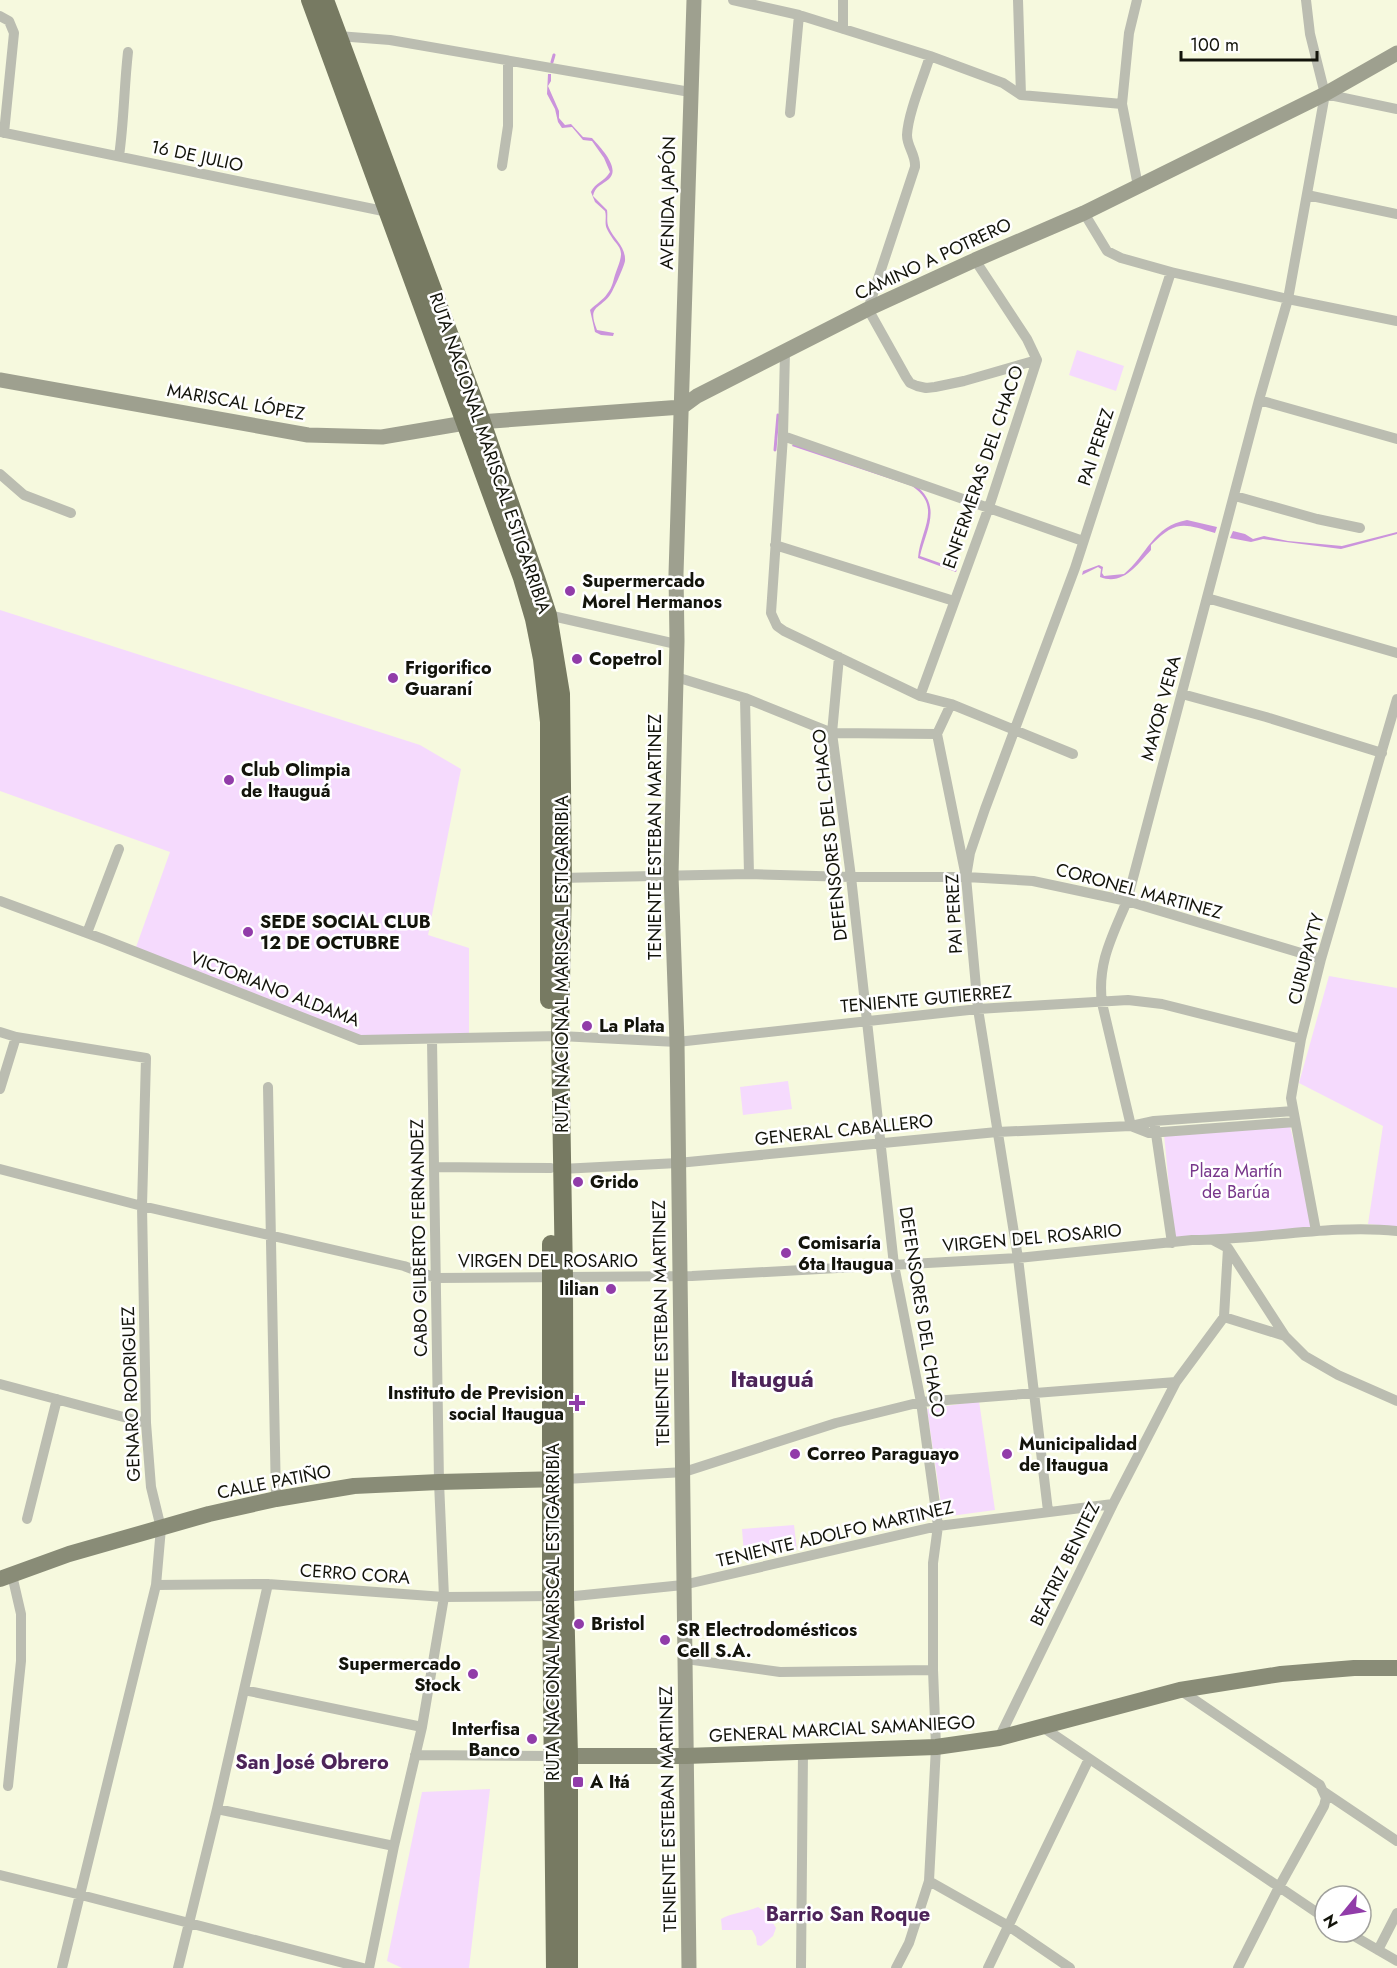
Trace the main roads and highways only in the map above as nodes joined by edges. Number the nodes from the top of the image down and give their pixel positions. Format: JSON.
{"nodes":[{"id":1,"x":310,"y":0,"type":"edge"},
{"id":2,"x":325,"y":0,"type":"edge"},
{"id":3,"x":474,"y":422,"type":"junction"},
{"id":4,"x":556,"y":879,"type":"junction"},
{"id":5,"x":559,"y":1479,"type":"junction"},
{"id":6,"x":6,"y":1577,"type":"edge"},
{"id":7,"x":1397,"y":1668,"type":"edge"},
{"id":8,"x":561,"y":1756,"type":"junction"},
{"id":9,"x":555,"y":1968,"type":"edge"},
{"id":10,"x":569,"y":1968,"type":"edge"}],
"edges":[{"from":1,"to":3,"type":"highway","name":"RUTA NACIONAL MARISCAL ESTIGARRIBIA"},
{"from":2,"to":3,"type":"highway","name":"RUTA NACIONAL MARISCAL ESTIGARRIBIA"},
{"from":3,"to":4,"type":"highway","name":"RUTA NACIONAL MARISCAL ESTIGARRIBIA"},
{"from":3,"to":4,"type":"highway","name":"RUTA NACIONAL MARISCAL ESTIGARRIBIA"},
{"from":4,"to":5,"type":"highway","name":"RUTA NACIONAL MARISCAL ESTIGARRIBIA"},
{"from":5,"to":6,"type":"main road","name":"CALLE PATIÑO"},
{"from":5,"to":8,"type":"highway","name":"RUTA NACIONAL MARISCAL ESTIGARRIBIA"},
{"from":7,"to":8,"type":"main road","name":"GENERAL MARCIAL SAMANIEGO"},
{"from":8,"to":9,"type":"highway","name":"RUTA NACIONAL MARISCAL ESTIGARRIBIA"},
{"from":8,"to":10,"type":"highway","name":"RUTA NACIONAL MARISCAL ESTIGARRIBIA"}]}
